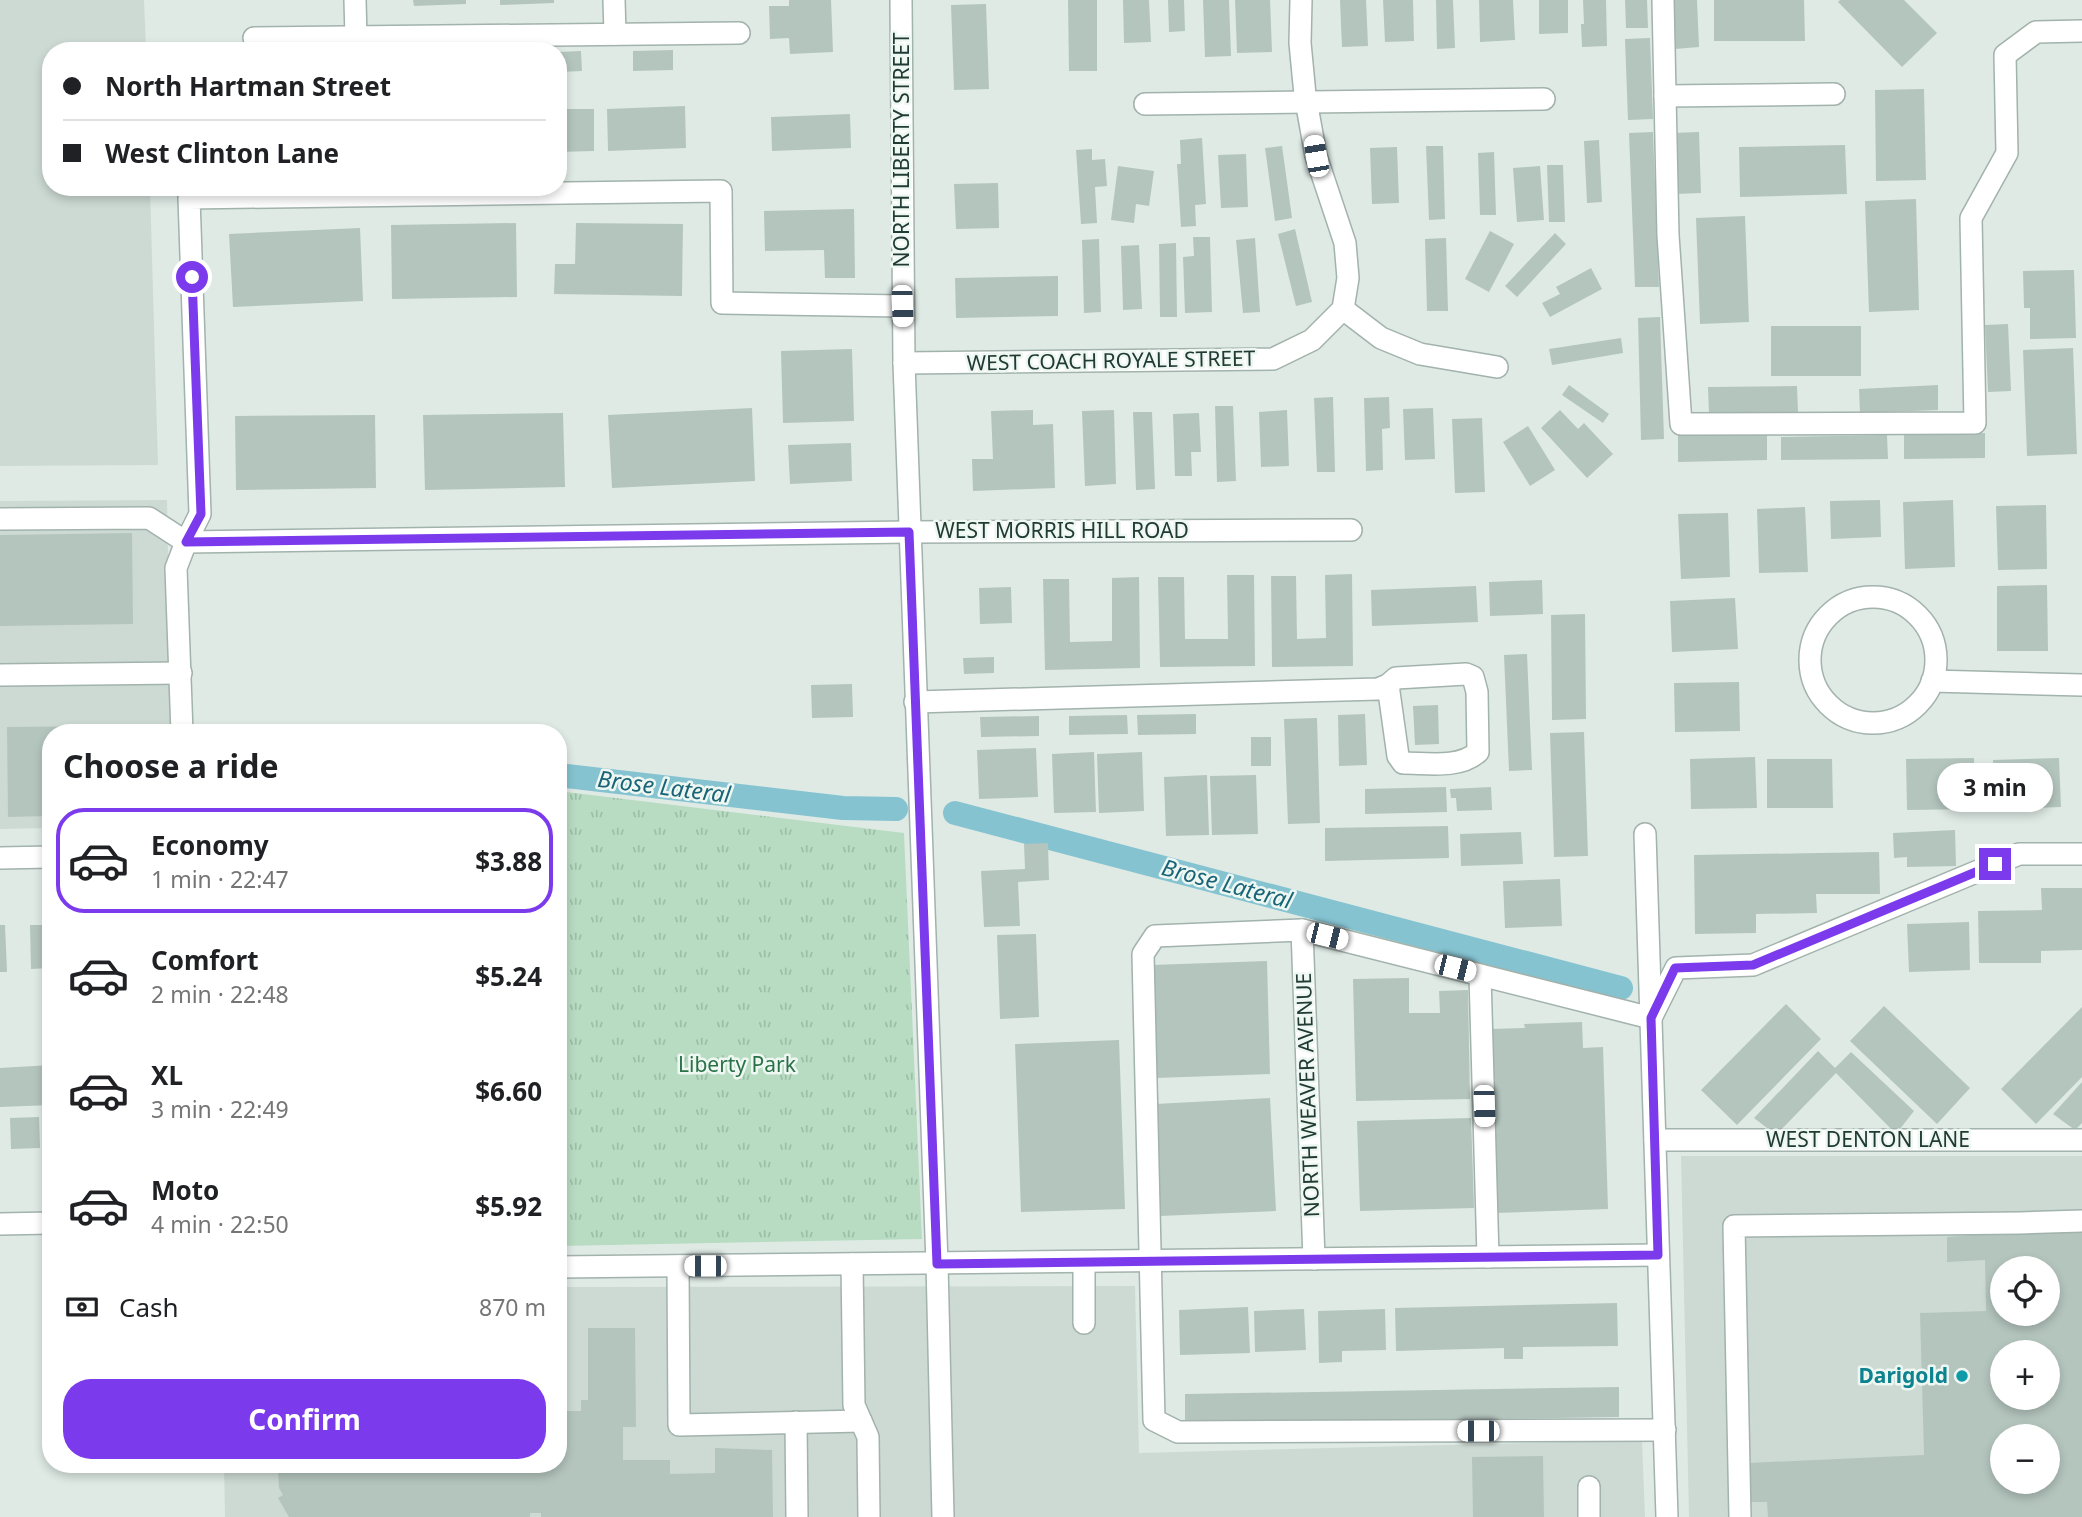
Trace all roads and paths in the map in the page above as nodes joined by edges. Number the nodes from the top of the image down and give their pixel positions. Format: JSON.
{"nodes":[{"id":1,"x":355,"y":0,"type":"edge"},
{"id":2,"x":614,"y":0,"type":"edge"},
{"id":3,"x":901,"y":0,"type":"edge"},
{"id":4,"x":1301,"y":0,"type":"edge"},
{"id":5,"x":1663,"y":0,"type":"edge"},
{"id":6,"x":2082,"y":31,"type":"edge"},
{"id":7,"x":739,"y":33,"type":"dead end"},
{"id":8,"x":615,"y":34,"type":"junction"},
{"id":9,"x":356,"y":37,"type":"junction"},
{"id":10,"x":254,"y":38,"type":"dead end"},
{"id":11,"x":1835,"y":94,"type":"dead end"},
{"id":12,"x":1665,"y":96,"type":"junction"},
{"id":13,"x":1544,"y":99,"type":"dead end"},
{"id":14,"x":1306,"y":102,"type":"junction"},
{"id":15,"x":1145,"y":104,"type":"dead end"},
{"id":16,"x":567,"y":193,"type":"edge"},
{"id":17,"x":341,"y":196,"type":"edge"},
{"id":18,"x":902,"y":306,"type":"junction"},
{"id":19,"x":1343,"y":309,"type":"junction"},
{"id":20,"x":904,"y":363,"type":"junction"},
{"id":21,"x":1497,"y":367,"type":"dead end"},
{"id":22,"x":0,"y":519,"type":"edge"},
{"id":23,"x":1351,"y":530,"type":"dead end"},
{"id":24,"x":909,"y":532,"type":"junction"},
{"id":25,"x":186,"y":542,"type":"junction"},
{"id":26,"x":181,"y":673,"type":"junction"},
{"id":27,"x":0,"y":675,"type":"edge"},
{"id":28,"x":1932,"y":681,"type":"junction"},
{"id":29,"x":1388,"y":685,"type":"junction"},
{"id":30,"x":2082,"y":685,"type":"edge"},
{"id":31,"x":915,"y":702,"type":"junction"},
{"id":32,"x":182,"y":724,"type":"edge"},
{"id":33,"x":1645,"y":834,"type":"dead end"},
{"id":34,"x":2082,"y":854,"type":"edge"},
{"id":35,"x":42,"y":857,"type":"edge"},
{"id":36,"x":0,"y":858,"type":"edge"},
{"id":37,"x":1302,"y":930,"type":"junction"},
{"id":38,"x":1480,"y":975,"type":"junction"},
{"id":39,"x":1651,"y":1018,"type":"junction"},
{"id":40,"x":1655,"y":1140,"type":"junction"},
{"id":41,"x":2082,"y":1140,"type":"edge"},
{"id":42,"x":2082,"y":1221,"type":"edge"},
{"id":43,"x":42,"y":1223,"type":"edge"},
{"id":44,"x":0,"y":1224,"type":"edge"},
{"id":45,"x":1658,"y":1255,"type":"junction"},
{"id":46,"x":1488,"y":1257,"type":"junction"},
{"id":47,"x":1314,"y":1259,"type":"junction"},
{"id":48,"x":1151,"y":1261,"type":"junction"},
{"id":49,"x":1084,"y":1262,"type":"junction"},
{"id":50,"x":852,"y":1264,"type":"junction"},
{"id":51,"x":937,"y":1264,"type":"junction"},
{"id":52,"x":678,"y":1266,"type":"junction"},
{"id":53,"x":567,"y":1267,"type":"edge"},
{"id":54,"x":1084,"y":1323,"type":"dead end"},
{"id":55,"x":861,"y":1421,"type":"junction"},
{"id":56,"x":796,"y":1422,"type":"junction"},
{"id":57,"x":1664,"y":1430,"type":"junction"},
{"id":58,"x":1589,"y":1487,"type":"dead end"},
{"id":59,"x":797,"y":1517,"type":"edge"},
{"id":60,"x":869,"y":1517,"type":"edge"},
{"id":61,"x":943,"y":1517,"type":"edge"},
{"id":62,"x":1589,"y":1517,"type":"edge"},
{"id":63,"x":1667,"y":1517,"type":"edge"},
{"id":64,"x":1740,"y":1517,"type":"edge"}],
"edges":[{"from":1,"to":9,"type":"street"},
{"from":2,"to":8,"type":"street"},
{"from":3,"to":18,"type":"street","name":"NORTH LIBERTY STREET"},
{"from":4,"to":14,"type":"street"},
{"from":5,"to":12,"type":"street"},
{"from":6,"to":12,"type":"street"},
{"from":7,"to":8,"type":"street"},
{"from":8,"to":9,"type":"street"},
{"from":9,"to":10,"type":"street"},
{"from":11,"to":12,"type":"street"},
{"from":13,"to":14,"type":"street"},
{"from":14,"to":15,"type":"street"},
{"from":14,"to":19,"type":"street"},
{"from":16,"to":18,"type":"street"},
{"from":17,"to":25,"type":"street"},
{"from":18,"to":20,"type":"street","name":"NORTH LIBERTY STREET"},
{"from":19,"to":20,"type":"street","name":"WEST COACH ROYALE STREET"},
{"from":19,"to":21,"type":"street"},
{"from":20,"to":24,"type":"street","name":"NORTH LIBERTY STREET"},
{"from":22,"to":25,"type":"street"},
{"from":23,"to":24,"type":"street","name":"WEST MORRIS HILL ROAD"},
{"from":24,"to":25,"type":"street","name":"WEST MORRIS HILL ROAD"},
{"from":24,"to":31,"type":"street","name":"NORTH LIBERTY STREET"},
{"from":25,"to":26,"type":"street"},
{"from":26,"to":27,"type":"street"},
{"from":26,"to":32,"type":"street"},
{"from":28,"to":28,"type":"street"},
{"from":28,"to":30,"type":"street"},
{"from":29,"to":29,"type":"street"},
{"from":29,"to":31,"type":"street"},
{"from":31,"to":51,"type":"street","name":"NORTH LIBERTY STREET"},
{"from":33,"to":39,"type":"street"},
{"from":34,"to":39,"type":"street"},
{"from":35,"to":36,"type":"street"},
{"from":37,"to":38,"type":"street"},
{"from":37,"to":47,"type":"street","name":"NORTH WEAVER AVENUE"},
{"from":37,"to":48,"type":"street"},
{"from":38,"to":39,"type":"street"},
{"from":38,"to":46,"type":"street"},
{"from":39,"to":40,"type":"street"},
{"from":40,"to":41,"type":"street","name":"WEST DENTON LANE"},
{"from":40,"to":45,"type":"street"},
{"from":42,"to":64,"type":"street"},
{"from":43,"to":44,"type":"street"},
{"from":45,"to":46,"type":"street"},
{"from":45,"to":57,"type":"street"},
{"from":46,"to":47,"type":"street"},
{"from":47,"to":48,"type":"street"},
{"from":48,"to":49,"type":"street"},
{"from":48,"to":57,"type":"street"},
{"from":49,"to":51,"type":"street"},
{"from":49,"to":54,"type":"street"},
{"from":50,"to":51,"type":"street"},
{"from":50,"to":52,"type":"street"},
{"from":50,"to":55,"type":"street"},
{"from":51,"to":61,"type":"street","name":"NORTH LIBERTY STREET"},
{"from":52,"to":53,"type":"street"},
{"from":52,"to":56,"type":"street"},
{"from":55,"to":56,"type":"street"},
{"from":55,"to":60,"type":"street"},
{"from":56,"to":59,"type":"street"},
{"from":57,"to":63,"type":"street"},
{"from":58,"to":62,"type":"street"}]}
